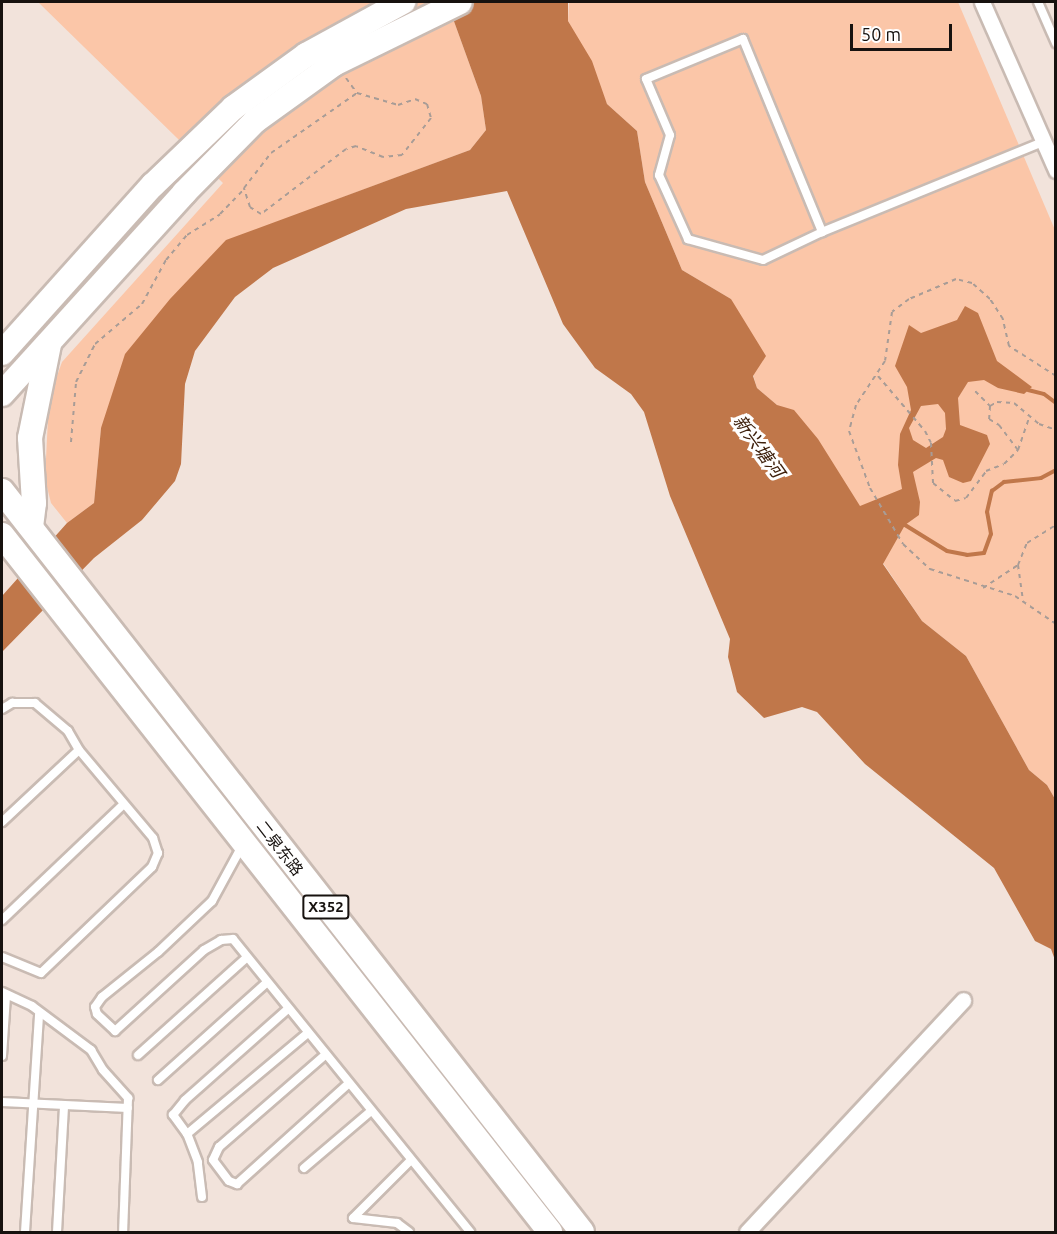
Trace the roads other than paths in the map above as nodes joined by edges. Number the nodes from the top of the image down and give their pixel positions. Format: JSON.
{"nodes":[{"id":1,"x":403,"y":2,"type":"edge"},
{"id":2,"x":460,"y":2,"type":"edge"},
{"id":3,"x":982,"y":2,"type":"edge"},
{"id":4,"x":1038,"y":2,"type":"edge"},
{"id":5,"x":1056,"y":42,"type":"edge"},
{"id":6,"x":1043,"y":141,"type":"junction"},
{"id":7,"x":1056,"y":170,"type":"edge"},
{"id":8,"x":822,"y":232,"type":"junction"},
{"id":9,"x":33,"y":319,"type":"junction"},
{"id":10,"x":2,"y":326,"type":"edge"},
{"id":11,"x":50,"y":345,"type":"junction"},
{"id":12,"x":2,"y":353,"type":"edge"},
{"id":13,"x":2,"y":394,"type":"edge"},
{"id":14,"x":2,"y":491,"type":"edge"},
{"id":15,"x":31,"y":527,"type":"junction"},
{"id":16,"x":4,"y":539,"type":"edge"},
{"id":17,"x":2,"y":710,"type":"edge"},
{"id":18,"x":79,"y":750,"type":"junction"},
{"id":19,"x":124,"y":804,"type":"junction"},
{"id":20,"x":2,"y":822,"type":"edge"},
{"id":21,"x":245,"y":843,"type":"junction"},
{"id":22,"x":2,"y":920,"type":"edge"},
{"id":23,"x":2,"y":957,"type":"edge"},
{"id":24,"x":246,"y":958,"type":"junction"},
{"id":25,"x":266,"y":983,"type":"junction"},
{"id":26,"x":4,"y":993,"type":"edge"},
{"id":27,"x":963,"y":1000,"type":"dead end"},
{"id":28,"x":288,"y":1009,"type":"junction"},
{"id":29,"x":39,"y":1014,"type":"junction"},
{"id":30,"x":308,"y":1034,"type":"junction"},
{"id":31,"x":138,"y":1055,"type":"dead end"},
{"id":32,"x":325,"y":1055,"type":"junction"},
{"id":33,"x":2,"y":1056,"type":"edge"},
{"id":34,"x":158,"y":1080,"type":"dead end"},
{"id":35,"x":348,"y":1084,"type":"junction"},
{"id":36,"x":2,"y":1102,"type":"edge"},
{"id":37,"x":31,"y":1105,"type":"junction"},
{"id":38,"x":64,"y":1106,"type":"junction"},
{"id":39,"x":128,"y":1108,"type":"junction"},
{"id":40,"x":371,"y":1111,"type":"junction"},
{"id":41,"x":187,"y":1134,"type":"junction"},
{"id":42,"x":410,"y":1161,"type":"junction"},
{"id":43,"x":304,"y":1168,"type":"dead end"},
{"id":44,"x":202,"y":1197,"type":"dead end"},
{"id":45,"x":25,"y":1233,"type":"edge"},
{"id":46,"x":57,"y":1233,"type":"edge"},
{"id":47,"x":123,"y":1233,"type":"edge"},
{"id":48,"x":409,"y":1233,"type":"edge"},
{"id":49,"x":470,"y":1233,"type":"edge"},
{"id":50,"x":550,"y":1233,"type":"edge"},
{"id":51,"x":582,"y":1233,"type":"edge"},
{"id":52,"x":747,"y":1233,"type":"edge"}],
"edges":[{"from":1,"to":9,"type":"main road"},
{"from":2,"to":11,"type":"main road"},
{"from":3,"to":6,"type":"street"},
{"from":4,"to":5,"type":"lane"},
{"from":6,"to":7,"type":"street"},
{"from":6,"to":8,"type":"lane"},
{"from":8,"to":8,"type":"lane"},
{"from":9,"to":10,"type":"main road"},
{"from":9,"to":12,"type":"main road"},
{"from":11,"to":13,"type":"main road"},
{"from":11,"to":15,"type":"main road"},
{"from":14,"to":15,"type":"main road","name":"二泉东路","number":"X352"},
{"from":15,"to":51,"type":"main road","name":"二泉东路","number":"X352"},
{"from":16,"to":21,"type":"main road","name":"二泉东路","number":"X352"},
{"from":17,"to":18,"type":"lane"},
{"from":18,"to":19,"type":"lane"},
{"from":18,"to":20,"type":"lane"},
{"from":19,"to":22,"type":"lane"},
{"from":19,"to":23,"type":"lane"},
{"from":21,"to":24,"type":"lane"},
{"from":21,"to":50,"type":"main road","name":"二泉东路","number":"X352"},
{"from":24,"to":25,"type":"lane"},
{"from":24,"to":31,"type":"lane"},
{"from":25,"to":28,"type":"lane"},
{"from":25,"to":34,"type":"lane"},
{"from":26,"to":29,"type":"lane"},
{"from":26,"to":33,"type":"lane"},
{"from":27,"to":52,"type":"street"},
{"from":28,"to":30,"type":"lane"},
{"from":28,"to":41,"type":"lane"},
{"from":29,"to":37,"type":"lane"},
{"from":29,"to":39,"type":"lane"},
{"from":30,"to":32,"type":"lane"},
{"from":30,"to":41,"type":"lane"},
{"from":32,"to":35,"type":"lane"},
{"from":32,"to":35,"type":"lane"},
{"from":35,"to":40,"type":"lane"},
{"from":36,"to":37,"type":"lane"},
{"from":37,"to":38,"type":"lane"},
{"from":37,"to":45,"type":"lane"},
{"from":38,"to":39,"type":"lane"},
{"from":38,"to":46,"type":"lane"},
{"from":39,"to":47,"type":"lane"},
{"from":40,"to":42,"type":"lane"},
{"from":40,"to":43,"type":"lane"},
{"from":41,"to":44,"type":"lane"},
{"from":42,"to":48,"type":"lane"},
{"from":42,"to":49,"type":"lane"}]}
